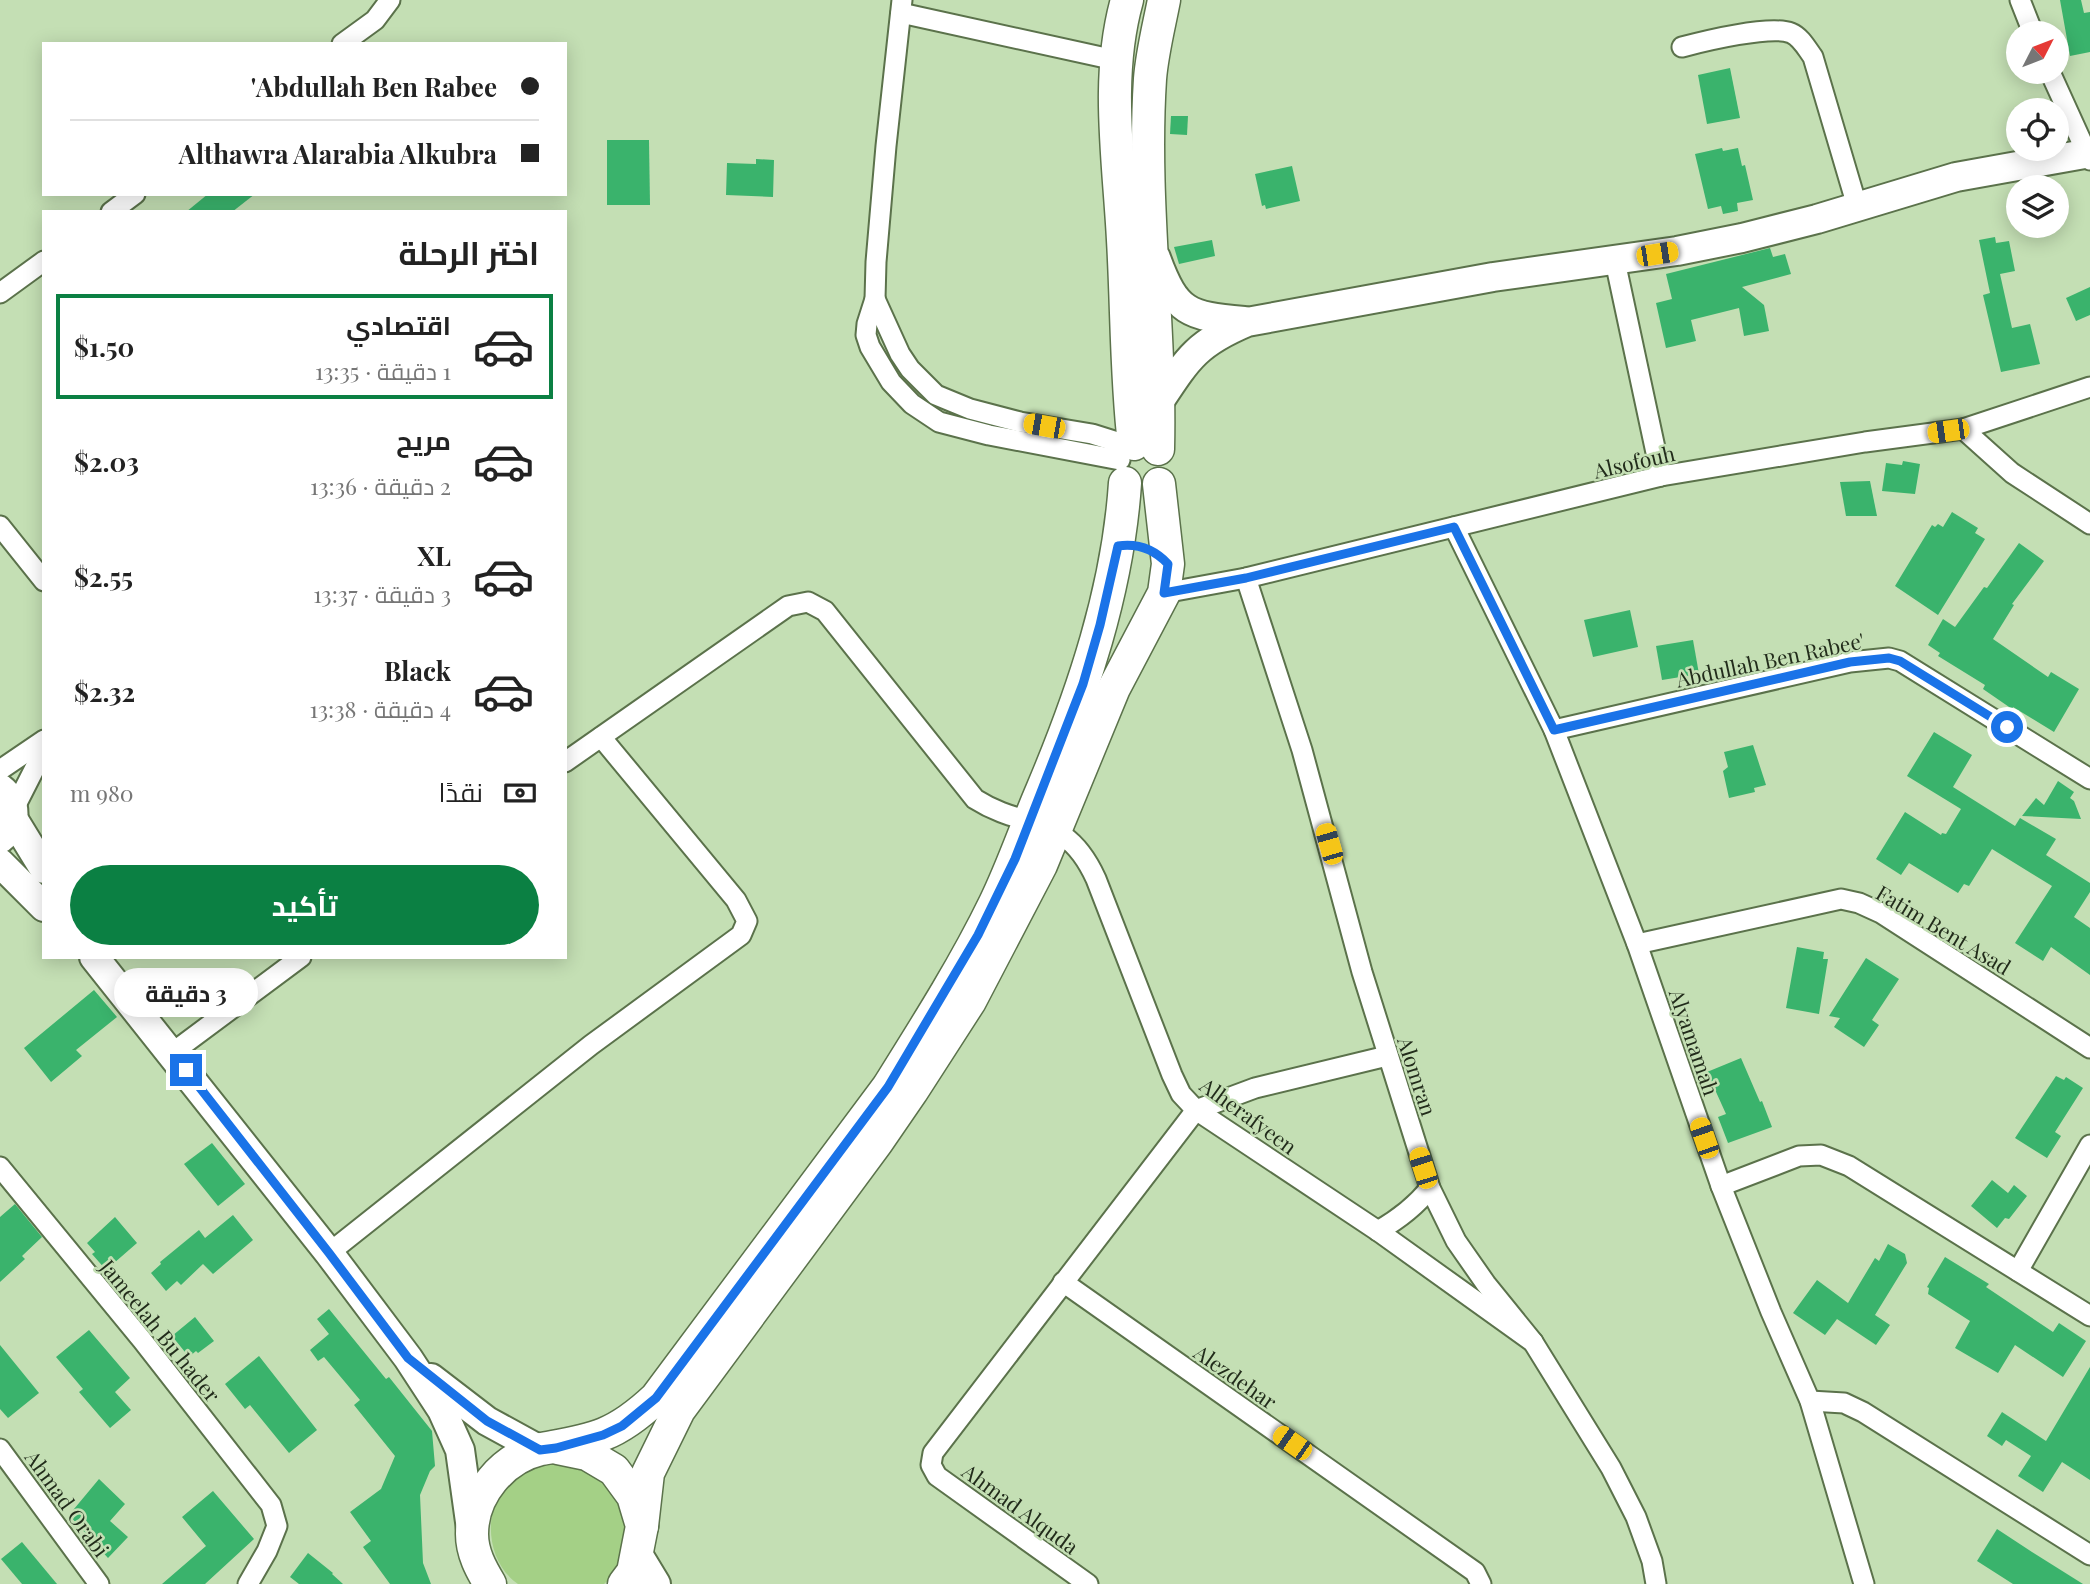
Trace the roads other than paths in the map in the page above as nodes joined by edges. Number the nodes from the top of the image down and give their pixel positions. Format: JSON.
{"nodes":[{"id":1,"x":390,"y":0,"type":"edge"},
{"id":2,"x":1127,"y":0,"type":"edge"},
{"id":3,"x":1164,"y":0,"type":"edge"},
{"id":4,"x":2020,"y":0,"type":"edge"},
{"id":5,"x":902,"y":7,"type":"edge"},
{"id":6,"x":2028,"y":21,"type":"edge"},
{"id":7,"x":345,"y":42,"type":"edge"},
{"id":8,"x":1682,"y":47,"type":"dead end"},
{"id":9,"x":1115,"y":60,"type":"junction"},
{"id":10,"x":2056,"y":84,"type":"edge"},
{"id":11,"x":2089,"y":155,"type":"edge"},
{"id":12,"x":132,"y":196,"type":"edge"},
{"id":13,"x":1857,"y":206,"type":"junction"},
{"id":14,"x":114,"y":210,"type":"edge"},
{"id":15,"x":1153,"y":247,"type":"junction"},
{"id":16,"x":1615,"y":261,"type":"junction"},
{"id":17,"x":42,"y":262,"type":"edge"},
{"id":18,"x":0,"y":293,"type":"edge"},
{"id":19,"x":1247,"y":322,"type":"junction"},
{"id":20,"x":2090,"y":387,"type":"edge"},
{"id":21,"x":1159,"y":402,"type":"junction"},
{"id":22,"x":1963,"y":429,"type":"junction"},
{"id":23,"x":1134,"y":457,"type":"junction"},
{"id":24,"x":1661,"y":476,"type":"junction"},
{"id":25,"x":2090,"y":524,"type":"edge"},
{"id":26,"x":0,"y":526,"type":"edge"},
{"id":27,"x":1454,"y":527,"type":"junction"},
{"id":28,"x":1115,"y":560,"type":"junction"},
{"id":29,"x":42,"y":578,"type":"edge"},
{"id":30,"x":1166,"y":578,"type":"junction"},
{"id":31,"x":1246,"y":578,"type":"junction"},
{"id":32,"x":1554,"y":730,"type":"junction"},
{"id":33,"x":601,"y":737,"type":"junction"},
{"id":34,"x":42,"y":741,"type":"edge"},
{"id":35,"x":42,"y":753,"type":"edge"},
{"id":36,"x":567,"y":761,"type":"edge"},
{"id":37,"x":0,"y":770,"type":"edge"},
{"id":38,"x":2090,"y":779,"type":"edge"},
{"id":39,"x":7,"y":814,"type":"edge"},
{"id":40,"x":1043,"y":825,"type":"junction"},
{"id":41,"x":0,"y":863,"type":"edge"},
{"id":42,"x":42,"y":866,"type":"edge"},
{"id":43,"x":42,"y":905,"type":"edge"},
{"id":44,"x":1637,"y":944,"type":"junction"},
{"id":45,"x":298,"y":959,"type":"edge"},
{"id":46,"x":98,"y":960,"type":"edge"},
{"id":47,"x":2090,"y":1048,"type":"edge"},
{"id":48,"x":172,"y":1053,"type":"junction"},
{"id":49,"x":1387,"y":1056,"type":"junction"},
{"id":50,"x":1196,"y":1110,"type":"junction"},
{"id":51,"x":2090,"y":1145,"type":"edge"},
{"id":52,"x":0,"y":1167,"type":"edge"},
{"id":53,"x":1721,"y":1186,"type":"junction"},
{"id":54,"x":1430,"y":1188,"type":"junction"},
{"id":55,"x":1378,"y":1231,"type":"junction"},
{"id":56,"x":329,"y":1253,"type":"junction"},
{"id":57,"x":2018,"y":1271,"type":"junction"},
{"id":58,"x":1063,"y":1282,"type":"junction"},
{"id":59,"x":2090,"y":1316,"type":"edge"},
{"id":60,"x":1534,"y":1342,"type":"junction"},
{"id":61,"x":408,"y":1358,"type":"junction"},
{"id":62,"x":1810,"y":1401,"type":"junction"},
{"id":63,"x":0,"y":1449,"type":"edge"},
{"id":64,"x":548,"y":1449,"type":"junction"},
{"id":65,"x":639,"y":1539,"type":"junction"},
{"id":66,"x":2090,"y":1555,"type":"edge"},
{"id":67,"x":480,"y":1566,"type":"edge"},
{"id":68,"x":99,"y":1584,"type":"edge"},
{"id":69,"x":248,"y":1584,"type":"edge"},
{"id":70,"x":624,"y":1584,"type":"edge"},
{"id":71,"x":656,"y":1584,"type":"edge"},
{"id":72,"x":1088,"y":1584,"type":"edge"},
{"id":73,"x":1481,"y":1584,"type":"edge"},
{"id":74,"x":1656,"y":1584,"type":"edge"},
{"id":75,"x":1864,"y":1584,"type":"edge"}],
"edges":[{"from":1,"to":7,"type":"street"},
{"from":2,"to":9,"type":"main road"},
{"from":3,"to":15,"type":"main road"},
{"from":4,"to":6,"type":"street"},
{"from":5,"to":9,"type":"street"},
{"from":5,"to":23,"type":"street"},
{"from":8,"to":13,"type":"street"},
{"from":9,"to":23,"type":"main road"},
{"from":10,"to":11,"type":"street"},
{"from":11,"to":13,"type":"street"},
{"from":12,"to":14,"type":"street"},
{"from":13,"to":16,"type":"street"},
{"from":15,"to":19,"type":"street"},
{"from":15,"to":21,"type":"main road"},
{"from":16,"to":19,"type":"street"},
{"from":16,"to":24,"type":"street"},
{"from":17,"to":18,"type":"street"},
{"from":19,"to":21,"type":"street"},
{"from":20,"to":22,"type":"street","name":"Alsofouh"},
{"from":21,"to":23,"type":"main road"},
{"from":22,"to":24,"type":"street","name":"Alsofouh"},
{"from":22,"to":25,"type":"street"},
{"from":23,"to":28,"type":"main road"},
{"from":23,"to":30,"type":"main road"},
{"from":24,"to":27,"type":"street","name":"Alsofouh"},
{"from":26,"to":29,"type":"street"},
{"from":27,"to":31,"type":"street","name":"Alsofouh"},
{"from":27,"to":32,"type":"street","name":"Alyamamah"},
{"from":28,"to":30,"type":"main road"},
{"from":28,"to":30,"type":"main road"},
{"from":28,"to":40,"type":"main road"},
{"from":30,"to":31,"type":"street","name":"Alsofouh"},
{"from":30,"to":40,"type":"main road"},
{"from":31,"to":49,"type":"street","name":"Alomran"},
{"from":32,"to":38,"type":"street","name":"Abdullah Ben Rabee'"},
{"from":32,"to":44,"type":"street","name":"Alyamamah"},
{"from":33,"to":36,"type":"street"},
{"from":33,"to":40,"type":"street"},
{"from":33,"to":56,"type":"street"},
{"from":34,"to":37,"type":"street"},
{"from":35,"to":39,"type":"street"},
{"from":39,"to":42,"type":"street"},
{"from":40,"to":50,"type":"street","name":"Alherafyeen"},
{"from":40,"to":64,"type":"main road"},
{"from":40,"to":65,"type":"main road"},
{"from":41,"to":43,"type":"street"},
{"from":44,"to":47,"type":"street","name":"Fatim Bent Asad"},
{"from":44,"to":53,"type":"street","name":"Alyamamah"},
{"from":45,"to":48,"type":"street"},
{"from":46,"to":48,"type":"street"},
{"from":48,"to":56,"type":"street"},
{"from":49,"to":50,"type":"street"},
{"from":49,"to":54,"type":"street","name":"Alomran"},
{"from":50,"to":55,"type":"street","name":"Alherafyeen"},
{"from":50,"to":58,"type":"street"},
{"from":51,"to":57,"type":"street"},
{"from":52,"to":69,"type":"street","name":"Jameelah Bu hader"},
{"from":53,"to":57,"type":"street"},
{"from":53,"to":62,"type":"street","name":"Alyamamah"},
{"from":54,"to":55,"type":"street"},
{"from":54,"to":60,"type":"street","name":"Alomran"},
{"from":55,"to":60,"type":"street","name":"Alherafyeen"},
{"from":56,"to":61,"type":"street"},
{"from":57,"to":59,"type":"street"},
{"from":58,"to":72,"type":"street","name":"Ahmad Alquda"},
{"from":58,"to":73,"type":"street","name":"Alezdehar"},
{"from":60,"to":74,"type":"street","name":"Alomran"},
{"from":61,"to":64,"type":"street"},
{"from":61,"to":67,"type":"street"},
{"from":62,"to":66,"type":"street"},
{"from":62,"to":75,"type":"street","name":"Alyamamah"},
{"from":63,"to":68,"type":"street","name":"Ahmad Orabi"},
{"from":64,"to":65,"type":"main road"},
{"from":64,"to":67,"type":"main road"},
{"from":65,"to":70,"type":"main road"},
{"from":65,"to":71,"type":"street"}]}
